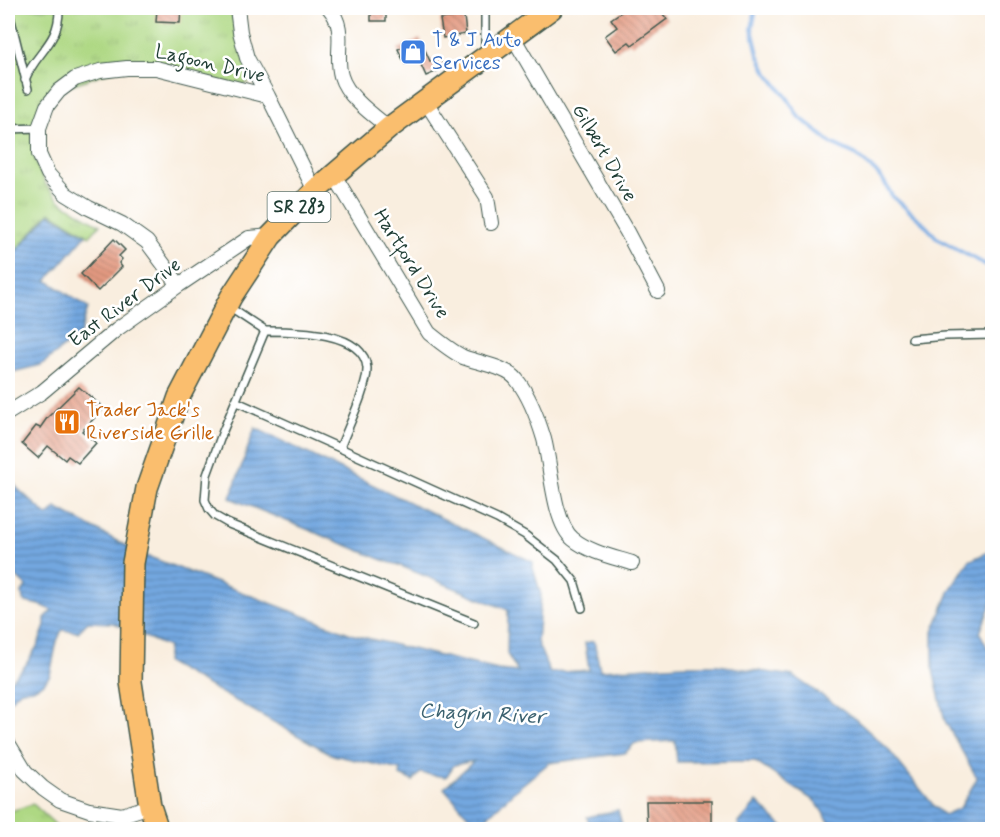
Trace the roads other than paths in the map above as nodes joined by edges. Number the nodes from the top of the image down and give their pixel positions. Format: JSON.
{"nodes":[{"id":1,"x":8,"y":8,"type":"edge"},
{"id":2,"x":59,"y":8,"type":"edge"},
{"id":3,"x":237,"y":8,"type":"edge"},
{"id":4,"x":329,"y":8,"type":"edge"},
{"id":5,"x":484,"y":8,"type":"edge"},
{"id":6,"x":552,"y":8,"type":"edge"},
{"id":7,"x":513,"y":37,"type":"junction"},
{"id":8,"x":485,"y":58,"type":"junction"},
{"id":9,"x":25,"y":80,"type":"junction"},
{"id":10,"x":28,"y":89,"type":"dead end"},
{"id":11,"x":268,"y":96,"type":"junction"},
{"id":12,"x":426,"y":102,"type":"junction"},
{"id":13,"x":39,"y":128,"type":"junction"},
{"id":14,"x":389,"y":128,"type":"junction"},
{"id":15,"x":8,"y":129,"type":"edge"},
{"id":16,"x":333,"y":176,"type":"junction"},
{"id":17,"x":315,"y":191,"type":"junction"},
{"id":18,"x":491,"y":223,"type":"dead end"},
{"id":19,"x":271,"y":236,"type":"junction"},
{"id":20,"x":179,"y":285,"type":"junction"},
{"id":21,"x":658,"y":291,"type":"dead end"},
{"id":22,"x":227,"y":306,"type":"junction"},
{"id":23,"x":265,"y":332,"type":"junction"},
{"id":24,"x":993,"y":335,"type":"edge"},
{"id":25,"x":912,"y":339,"type":"dead end"},
{"id":26,"x":235,"y":401,"type":"junction"},
{"id":27,"x":8,"y":413,"type":"edge"},
{"id":28,"x":340,"y":448,"type":"junction"},
{"id":29,"x":632,"y":563,"type":"dead end"},
{"id":30,"x":582,"y":608,"type":"dead end"},
{"id":31,"x":474,"y":623,"type":"dead end"},
{"id":32,"x":8,"y":743,"type":"edge"},
{"id":33,"x":150,"y":806,"type":"junction"},
{"id":34,"x":158,"y":830,"type":"edge"}],
"edges":[{"from":1,"to":9,"type":"lane"},
{"from":2,"to":9,"type":"lane"},
{"from":3,"to":11,"type":"street"},
{"from":4,"to":14,"type":"street"},
{"from":5,"to":8,"type":"lane"},
{"from":6,"to":7,"type":"main road","number":"SR 283"},
{"from":7,"to":8,"type":"main road","number":"SR 283"},
{"from":7,"to":21,"type":"street","name":"Gilbert Drive"},
{"from":8,"to":12,"type":"main road","number":"SR 283"},
{"from":9,"to":10,"type":"lane"},
{"from":11,"to":13,"type":"street","name":"Lagoon Drive"},
{"from":11,"to":17,"type":"street","name":"Lagoon Drive"},
{"from":12,"to":14,"type":"main road","number":"SR 283"},
{"from":12,"to":18,"type":"street"},
{"from":13,"to":15,"type":"lane"},
{"from":13,"to":20,"type":"street"},
{"from":14,"to":16,"type":"main road","number":"SR 283"},
{"from":16,"to":17,"type":"main road","number":"SR 283"},
{"from":16,"to":29,"type":"street","name":"Hartford Drive"},
{"from":17,"to":19,"type":"main road","number":"SR 283"},
{"from":19,"to":20,"type":"street","name":"East River Drive"},
{"from":19,"to":22,"type":"main road","number":"SR 283"},
{"from":20,"to":27,"type":"street","name":"East River Drive"},
{"from":22,"to":23,"type":"lane"},
{"from":22,"to":33,"type":"main road","number":"SR 283"},
{"from":23,"to":26,"type":"lane"},
{"from":23,"to":28,"type":"lane"},
{"from":24,"to":25,"type":"lane"},
{"from":26,"to":28,"type":"lane"},
{"from":26,"to":31,"type":"lane"},
{"from":28,"to":30,"type":"lane"},
{"from":32,"to":33,"type":"street"},
{"from":33,"to":34,"type":"main road","number":"SR 283"}]}
